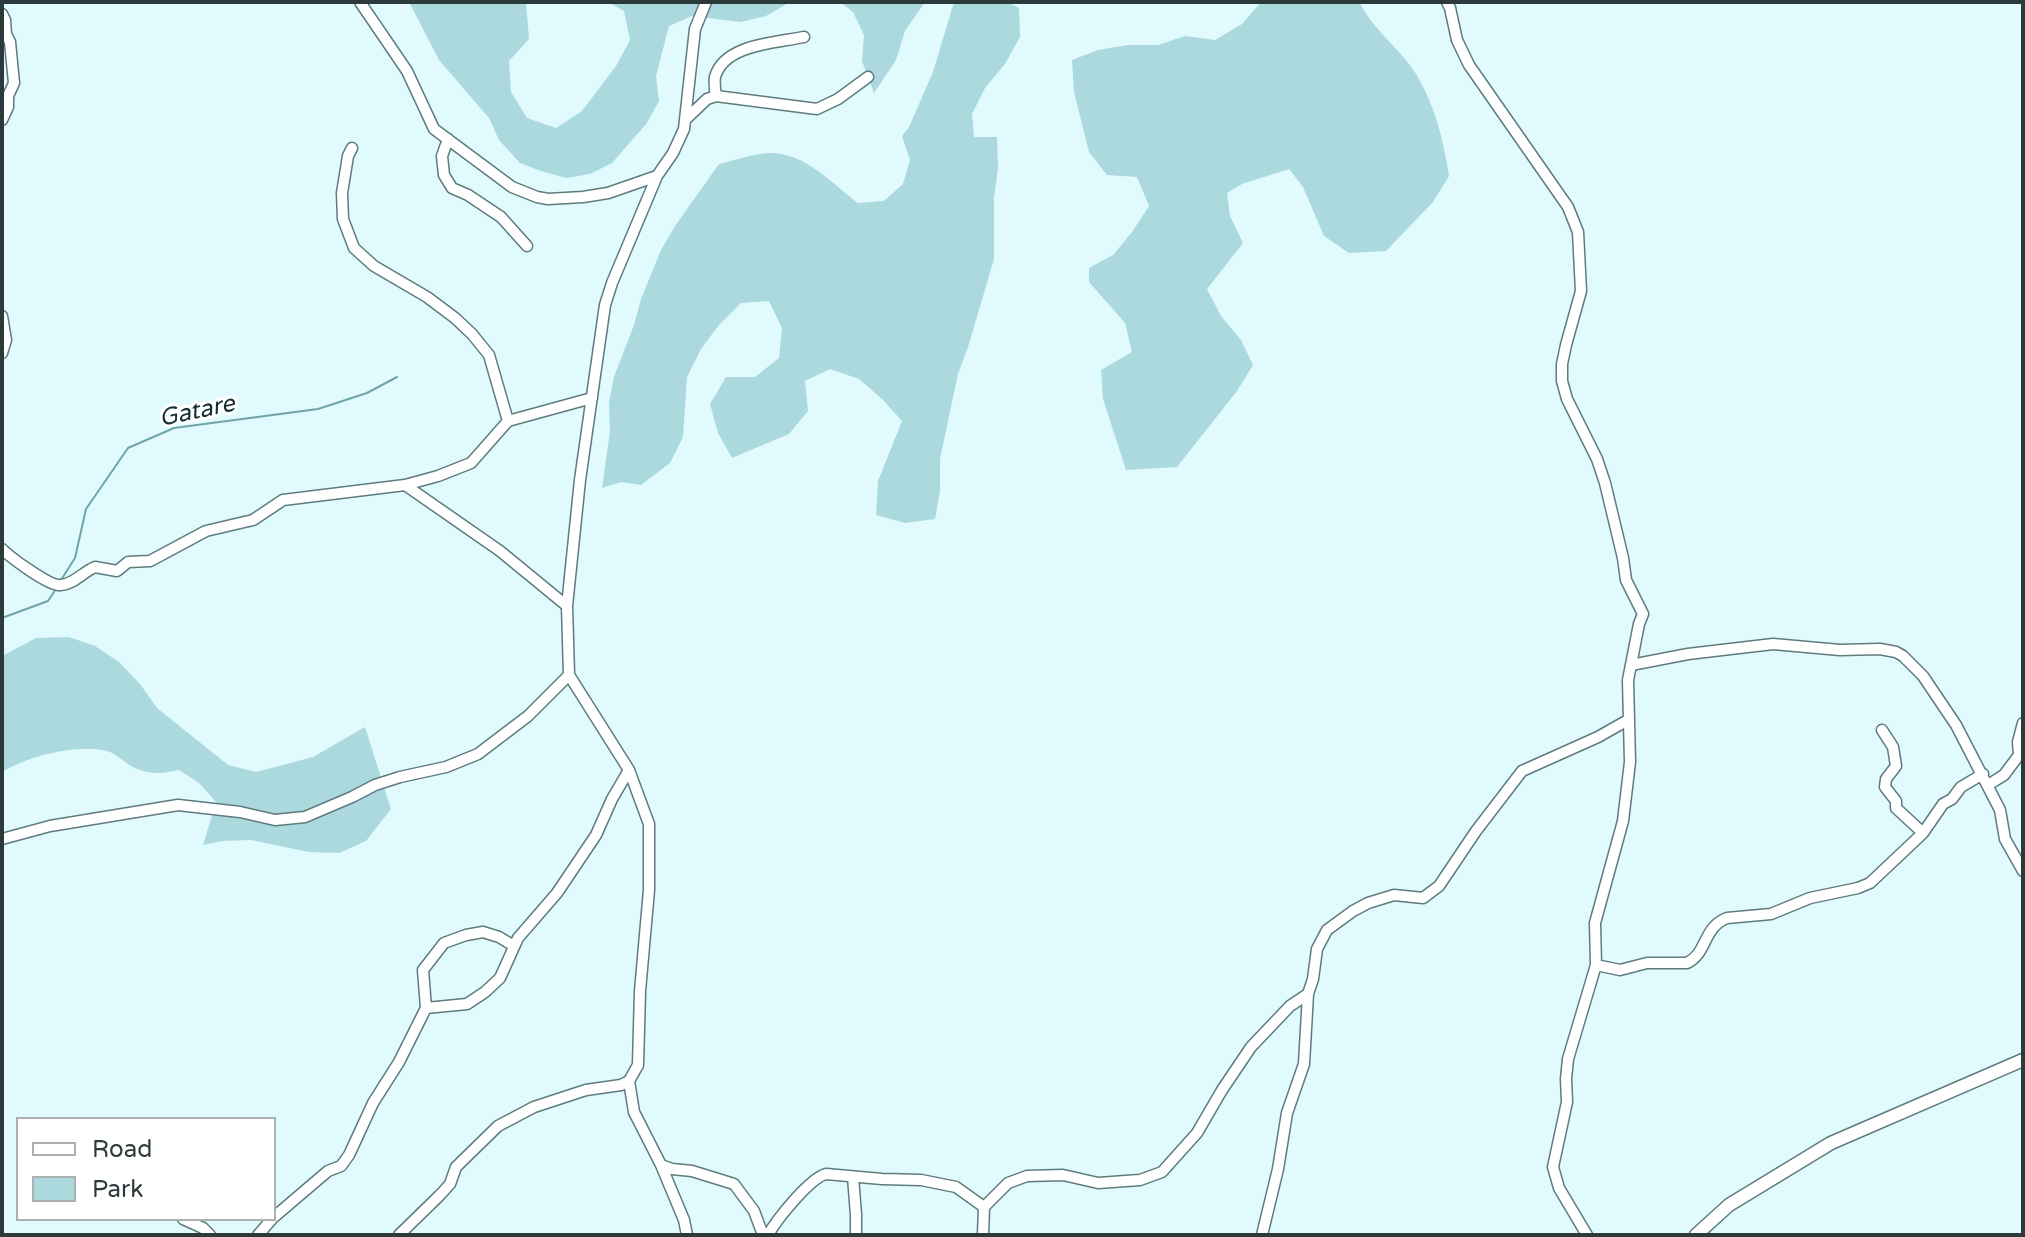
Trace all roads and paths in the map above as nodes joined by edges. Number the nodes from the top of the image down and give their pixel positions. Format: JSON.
{"nodes":[{"id":1,"x":360,"y":2,"type":"edge"},
{"id":2,"x":706,"y":2,"type":"edge"},
{"id":3,"x":1447,"y":2,"type":"edge"},
{"id":4,"x":2,"y":14,"type":"edge"},
{"id":5,"x":804,"y":37,"type":"dead end"},
{"id":6,"x":868,"y":77,"type":"dead end"},
{"id":7,"x":716,"y":96,"type":"junction"},
{"id":8,"x":2,"y":120,"type":"edge"},
{"id":9,"x":685,"y":120,"type":"junction"},
{"id":10,"x":448,"y":139,"type":"junction"},
{"id":11,"x":352,"y":148,"type":"dead end"},
{"id":12,"x":657,"y":176,"type":"junction"},
{"id":13,"x":527,"y":246,"type":"dead end"},
{"id":14,"x":2,"y":316,"type":"edge"},
{"id":15,"x":2,"y":353,"type":"edge"},
{"id":16,"x":592,"y":398,"type":"junction"},
{"id":17,"x":508,"y":421,"type":"junction"},
{"id":18,"x":405,"y":485,"type":"junction"},
{"id":19,"x":2,"y":549,"type":"edge"},
{"id":20,"x":567,"y":606,"type":"junction"},
{"id":21,"x":1631,"y":665,"type":"junction"},
{"id":22,"x":569,"y":675,"type":"junction"},
{"id":23,"x":1628,"y":720,"type":"junction"},
{"id":24,"x":2023,"y":723,"type":"edge"},
{"id":25,"x":1882,"y":730,"type":"dead end"},
{"id":26,"x":629,"y":770,"type":"junction"},
{"id":27,"x":1985,"y":780,"type":"junction"},
{"id":28,"x":1923,"y":833,"type":"junction"},
{"id":29,"x":2,"y":839,"type":"edge"},
{"id":30,"x":2023,"y":871,"type":"edge"},
{"id":31,"x":514,"y":946,"type":"junction"},
{"id":32,"x":1596,"y":965,"type":"junction"},
{"id":33,"x":1308,"y":994,"type":"junction"},
{"id":34,"x":426,"y":1008,"type":"junction"},
{"id":35,"x":2023,"y":1060,"type":"edge"},
{"id":36,"x":629,"y":1081,"type":"junction"},
{"id":37,"x":661,"y":1165,"type":"junction"},
{"id":38,"x":853,"y":1177,"type":"junction"},
{"id":39,"x":984,"y":1207,"type":"junction"},
{"id":40,"x":276,"y":1215,"type":"edge"},
{"id":41,"x":187,"y":1221,"type":"edge"},
{"id":42,"x":210,"y":1235,"type":"edge"},
{"id":43,"x":399,"y":1235,"type":"edge"},
{"id":44,"x":687,"y":1235,"type":"edge"},
{"id":45,"x":765,"y":1235,"type":"edge"},
{"id":46,"x":856,"y":1235,"type":"edge"},
{"id":47,"x":983,"y":1235,"type":"edge"},
{"id":48,"x":1262,"y":1235,"type":"edge"},
{"id":49,"x":1587,"y":1235,"type":"edge"},
{"id":50,"x":1696,"y":1235,"type":"edge"}],
"edges":[{"from":1,"to":10,"type":"street"},
{"from":2,"to":9,"type":"street"},
{"from":3,"to":21,"type":"street"},
{"from":4,"to":8,"type":"street"},
{"from":5,"to":7,"type":"street"},
{"from":6,"to":7,"type":"street"},
{"from":7,"to":9,"type":"street"},
{"from":9,"to":12,"type":"street"},
{"from":10,"to":12,"type":"street"},
{"from":10,"to":13,"type":"street"},
{"from":11,"to":17,"type":"street"},
{"from":12,"to":16,"type":"street"},
{"from":14,"to":15,"type":"street"},
{"from":16,"to":17,"type":"street"},
{"from":16,"to":20,"type":"street"},
{"from":17,"to":18,"type":"street"},
{"from":18,"to":19,"type":"street"},
{"from":18,"to":20,"type":"street"},
{"from":20,"to":22,"type":"street"},
{"from":21,"to":23,"type":"street"},
{"from":21,"to":27,"type":"street"},
{"from":22,"to":26,"type":"street"},
{"from":22,"to":29,"type":"street"},
{"from":23,"to":32,"type":"street"},
{"from":23,"to":33,"type":"street"},
{"from":24,"to":27,"type":"street"},
{"from":25,"to":28,"type":"street"},
{"from":26,"to":31,"type":"street"},
{"from":26,"to":36,"type":"street"},
{"from":27,"to":28,"type":"street"},
{"from":27,"to":30,"type":"street"},
{"from":28,"to":32,"type":"street"},
{"from":31,"to":34,"type":"street"},
{"from":31,"to":34,"type":"street"},
{"from":32,"to":49,"type":"street"},
{"from":33,"to":39,"type":"street"},
{"from":33,"to":48,"type":"street"},
{"from":34,"to":40,"type":"street"},
{"from":35,"to":50,"type":"main road"},
{"from":36,"to":37,"type":"street"},
{"from":36,"to":43,"type":"street"},
{"from":37,"to":44,"type":"street"},
{"from":37,"to":45,"type":"street"},
{"from":38,"to":39,"type":"street"},
{"from":38,"to":45,"type":"street"},
{"from":38,"to":46,"type":"street"},
{"from":39,"to":47,"type":"street"},
{"from":41,"to":42,"type":"street"}]}
